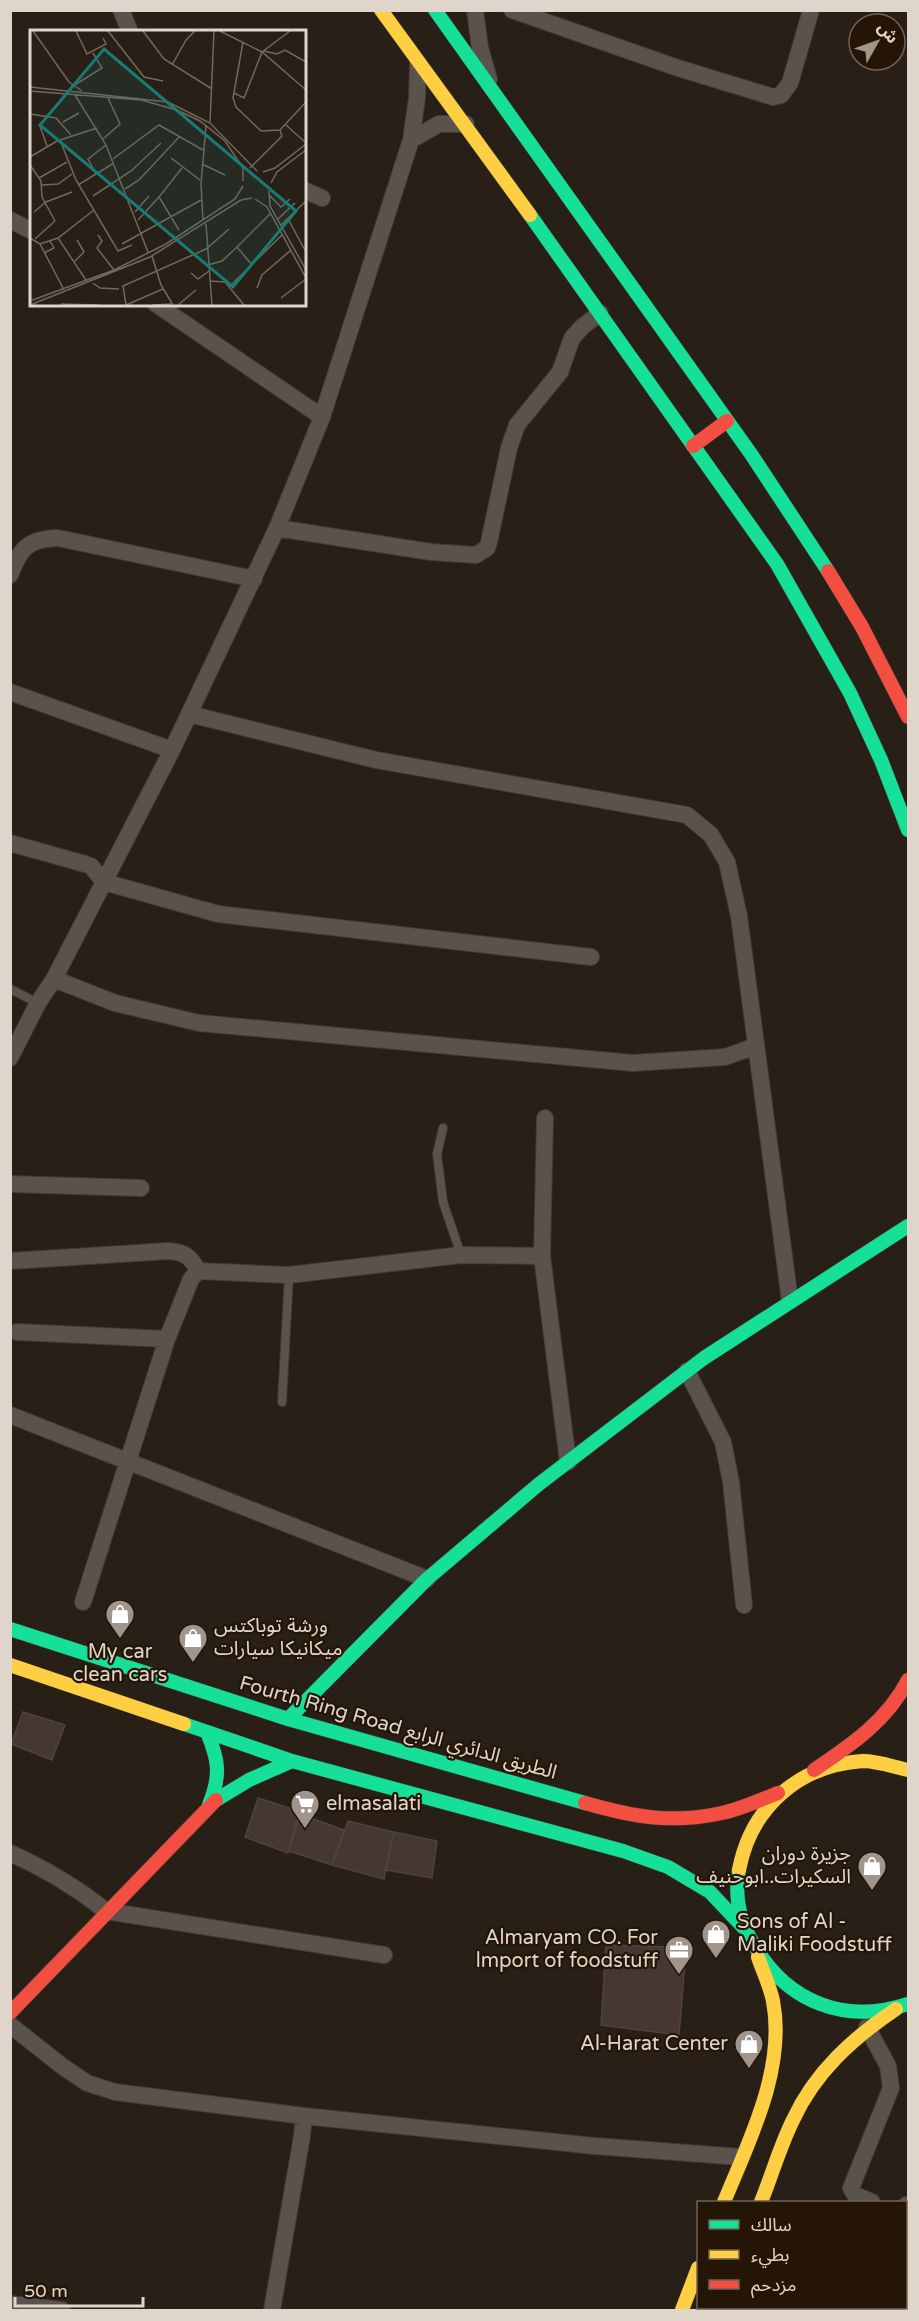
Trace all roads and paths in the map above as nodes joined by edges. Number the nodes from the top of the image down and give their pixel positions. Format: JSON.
{"nodes":[{"id":1,"x":121,"y":10,"type":"edge"},
{"id":2,"x":381,"y":10,"type":"edge"},
{"id":3,"x":435,"y":10,"type":"edge"},
{"id":4,"x":475,"y":10,"type":"edge"},
{"id":5,"x":512,"y":10,"type":"edge"},
{"id":6,"x":811,"y":10,"type":"edge"},
{"id":7,"x":129,"y":30,"type":"edge"},
{"id":8,"x":418,"y":63,"type":"junction"},
{"id":9,"x":496,"y":97,"type":"junction"},
{"id":10,"x":466,"y":124,"type":"junction"},
{"id":11,"x":411,"y":140,"type":"junction"},
{"id":12,"x":306,"y":191,"type":"edge"},
{"id":13,"x":322,"y":198,"type":"dead end"},
{"id":14,"x":12,"y":224,"type":"edge"},
{"id":15,"x":30,"y":230,"type":"edge"},
{"id":16,"x":159,"y":306,"type":"edge"},
{"id":17,"x":600,"y":313,"type":"junction"},
{"id":18,"x":322,"y":417,"type":"junction"},
{"id":19,"x":727,"y":421,"type":"junction"},
{"id":20,"x":693,"y":446,"type":"junction"},
{"id":21,"x":277,"y":528,"type":"junction"},
{"id":22,"x":10,"y":575,"type":"edge"},
{"id":23,"x":254,"y":579,"type":"junction"},
{"id":24,"x":10,"y":692,"type":"edge"},
{"id":25,"x":189,"y":714,"type":"junction"},
{"id":26,"x":909,"y":717,"type":"edge"},
{"id":27,"x":172,"y":750,"type":"junction"},
{"id":28,"x":909,"y":830,"type":"edge"},
{"id":29,"x":10,"y":843,"type":"edge"},
{"id":30,"x":104,"y":882,"type":"junction"},
{"id":31,"x":591,"y":957,"type":"dead end"},
{"id":32,"x":54,"y":979,"type":"junction"},
{"id":33,"x":10,"y":989,"type":"edge"},
{"id":34,"x":38,"y":1003,"type":"junction"},
{"id":35,"x":756,"y":1046,"type":"junction"},
{"id":36,"x":10,"y":1058,"type":"edge"},
{"id":37,"x":545,"y":1118,"type":"dead end"},
{"id":38,"x":443,"y":1128,"type":"dead end"},
{"id":39,"x":10,"y":1184,"type":"edge"},
{"id":40,"x":141,"y":1188,"type":"dead end"},
{"id":41,"x":909,"y":1226,"type":"edge"},
{"id":42,"x":461,"y":1255,"type":"junction"},
{"id":43,"x":542,"y":1256,"type":"junction"},
{"id":44,"x":10,"y":1261,"type":"edge"},
{"id":45,"x":198,"y":1271,"type":"junction"},
{"id":46,"x":289,"y":1275,"type":"junction"},
{"id":47,"x":789,"y":1300,"type":"junction"},
{"id":48,"x":17,"y":1332,"type":"dead end"},
{"id":49,"x":167,"y":1339,"type":"junction"},
{"id":50,"x":687,"y":1371,"type":"junction"},
{"id":51,"x":282,"y":1402,"type":"dead end"},
{"id":52,"x":10,"y":1415,"type":"edge"},
{"id":53,"x":129,"y":1461,"type":"junction"},
{"id":54,"x":568,"y":1462,"type":"junction"},
{"id":55,"x":427,"y":1579,"type":"junction"},
{"id":56,"x":83,"y":1602,"type":"dead end"},
{"id":57,"x":744,"y":1605,"type":"dead end"},
{"id":58,"x":10,"y":1629,"type":"edge"},
{"id":59,"x":10,"y":1665,"type":"edge"},
{"id":60,"x":909,"y":1680,"type":"edge"},
{"id":61,"x":288,"y":1719,"type":"junction"},
{"id":62,"x":207,"y":1732,"type":"junction"},
{"id":63,"x":292,"y":1761,"type":"junction"},
{"id":64,"x":814,"y":1770,"type":"junction"},
{"id":65,"x":909,"y":1770,"type":"edge"},
{"id":66,"x":778,"y":1793,"type":"junction"},
{"id":67,"x":209,"y":1805,"type":"junction"},
{"id":68,"x":10,"y":1853,"type":"edge"},
{"id":69,"x":106,"y":1911,"type":"junction"},
{"id":70,"x":744,"y":1928,"type":"junction"},
{"id":71,"x":384,"y":1955,"type":"dead end"},
{"id":72,"x":757,"y":1955,"type":"junction"},
{"id":73,"x":902,"y":2006,"type":"edge"},
{"id":74,"x":10,"y":2013,"type":"edge"},
{"id":75,"x":10,"y":2025,"type":"edge"},
{"id":76,"x":867,"y":2027,"type":"junction"},
{"id":77,"x":304,"y":2116,"type":"junction"},
{"id":78,"x":741,"y":2157,"type":"junction"},
{"id":79,"x":724,"y":2201,"type":"edge"},
{"id":80,"x":761,"y":2201,"type":"edge"},
{"id":81,"x":870,"y":2201,"type":"edge"},
{"id":82,"x":697,"y":2273,"type":"edge"},
{"id":83,"x":10,"y":2304,"type":"edge"},
{"id":84,"x":62,"y":2310,"type":"edge"},
{"id":85,"x":272,"y":2310,"type":"edge"},
{"id":86,"x":682,"y":2310,"type":"edge"}],
"edges":[{"from":1,"to":7,"type":"street"},
{"from":2,"to":8,"type":"main road"},
{"from":3,"to":9,"type":"main road"},
{"from":4,"to":9,"type":"street"},
{"from":5,"to":6,"type":"street"},
{"from":8,"to":10,"type":"main road"},
{"from":8,"to":11,"type":"street"},
{"from":9,"to":19,"type":"main road"},
{"from":10,"to":11,"type":"street"},
{"from":10,"to":17,"type":"main road"},
{"from":11,"to":18,"type":"street"},
{"from":12,"to":13,"type":"street"},
{"from":14,"to":15,"type":"street"},
{"from":16,"to":18,"type":"street"},
{"from":17,"to":20,"type":"main road"},
{"from":17,"to":21,"type":"street"},
{"from":18,"to":21,"type":"street"},
{"from":19,"to":20,"type":"main road"},
{"from":19,"to":26,"type":"main road"},
{"from":20,"to":28,"type":"main road"},
{"from":21,"to":23,"type":"street"},
{"from":22,"to":23,"type":"street"},
{"from":23,"to":25,"type":"street"},
{"from":24,"to":27,"type":"street"},
{"from":25,"to":27,"type":"street"},
{"from":25,"to":35,"type":"street"},
{"from":27,"to":30,"type":"street"},
{"from":29,"to":30,"type":"street"},
{"from":30,"to":31,"type":"street"},
{"from":30,"to":32,"type":"street"},
{"from":32,"to":34,"type":"street"},
{"from":32,"to":35,"type":"street"},
{"from":33,"to":34,"type":"lane"},
{"from":34,"to":36,"type":"street"},
{"from":35,"to":47,"type":"street"},
{"from":37,"to":43,"type":"street"},
{"from":38,"to":42,"type":"lane"},
{"from":39,"to":40,"type":"street"},
{"from":41,"to":47,"type":"main road"},
{"from":42,"to":43,"type":"street"},
{"from":42,"to":46,"type":"street"},
{"from":43,"to":54,"type":"street"},
{"from":44,"to":45,"type":"street"},
{"from":45,"to":46,"type":"street"},
{"from":45,"to":49,"type":"street"},
{"from":46,"to":51,"type":"lane"},
{"from":47,"to":50,"type":"main road"},
{"from":48,"to":49,"type":"street"},
{"from":49,"to":53,"type":"street"},
{"from":50,"to":54,"type":"main road"},
{"from":50,"to":57,"type":"street"},
{"from":52,"to":53,"type":"street"},
{"from":53,"to":55,"type":"street"},
{"from":53,"to":56,"type":"street"},
{"from":54,"to":55,"type":"main road"},
{"from":55,"to":61,"type":"main road"},
{"from":58,"to":61,"type":"main road","name":"Fourth Ring Road الطريق الدائري الرابع"},
{"from":59,"to":62,"type":"main road"},
{"from":60,"to":64,"type":"main road"},
{"from":61,"to":66,"type":"main road","name":"Fourth Ring Road الطريق الدائري الرابع"},
{"from":62,"to":63,"type":"main road"},
{"from":62,"to":67,"type":"main road"},
{"from":63,"to":67,"type":"main road"},
{"from":63,"to":70,"type":"main road"},
{"from":64,"to":65,"type":"main road"},
{"from":64,"to":66,"type":"main road"},
{"from":66,"to":70,"type":"main road"},
{"from":67,"to":69,"type":"main road"},
{"from":68,"to":69,"type":"street"},
{"from":69,"to":71,"type":"street"},
{"from":69,"to":74,"type":"main road"},
{"from":70,"to":72,"type":"main road"},
{"from":72,"to":73,"type":"main road"},
{"from":72,"to":78,"type":"main road"},
{"from":73,"to":76,"type":"main road"},
{"from":75,"to":77,"type":"street"},
{"from":76,"to":80,"type":"main road"},
{"from":76,"to":81,"type":"street"},
{"from":77,"to":78,"type":"street"},
{"from":77,"to":85,"type":"street"},
{"from":78,"to":79,"type":"main road"},
{"from":82,"to":86,"type":"main road"},
{"from":83,"to":84,"type":"street"}]}
